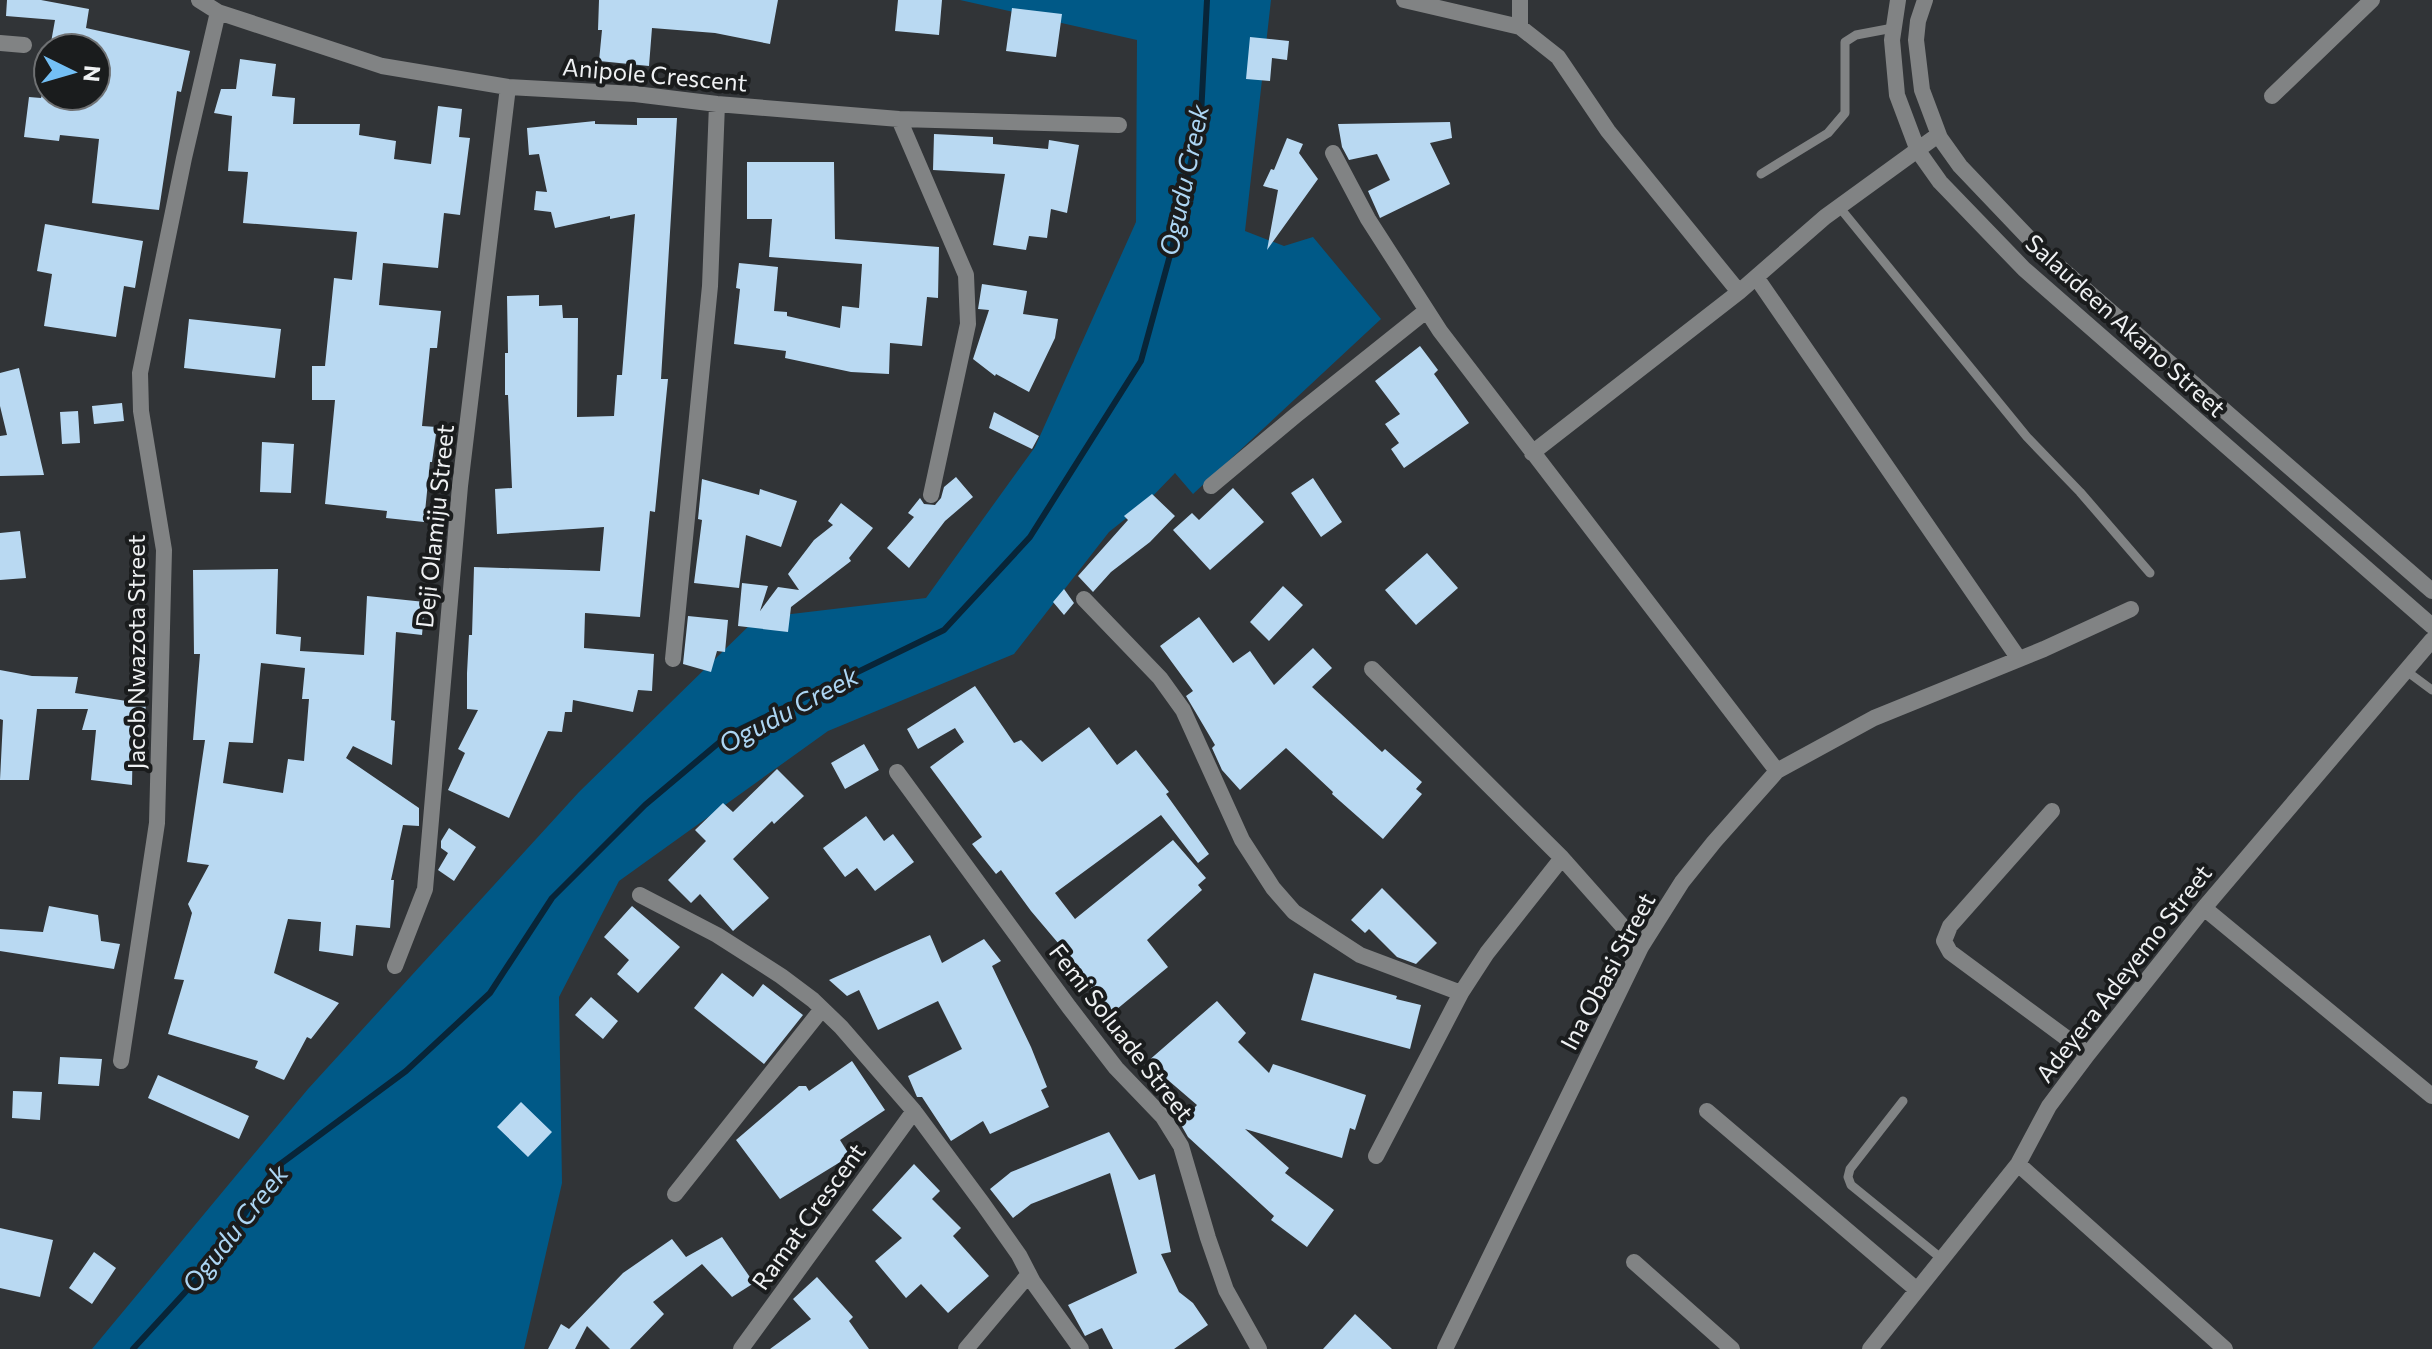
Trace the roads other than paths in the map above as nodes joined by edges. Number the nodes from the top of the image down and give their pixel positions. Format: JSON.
{"nodes":[{"id":1,"x":199,"y":0,"type":"edge"},
{"id":2,"x":1404,"y":0,"type":"edge"},
{"id":3,"x":1520,"y":0,"type":"edge"},
{"id":4,"x":1898,"y":0,"type":"edge"},
{"id":5,"x":1925,"y":0,"type":"edge"},
{"id":6,"x":2372,"y":0,"type":"edge"},
{"id":7,"x":218,"y":12,"type":"junction"},
{"id":8,"x":1520,"y":27,"type":"junction"},
{"id":9,"x":1893,"y":28,"type":"junction"},
{"id":10,"x":0,"y":43,"type":"edge"},
{"id":11,"x":24,"y":45,"type":"dead end"},
{"id":12,"x":508,"y":87,"type":"junction"},
{"id":13,"x":2272,"y":96,"type":"dead end"},
{"id":14,"x":717,"y":104,"type":"junction"},
{"id":15,"x":899,"y":119,"type":"junction"},
{"id":16,"x":1119,"y":125,"type":"dead end"},
{"id":17,"x":1938,"y":135,"type":"junction"},
{"id":18,"x":1918,"y":151,"type":"junction"},
{"id":19,"x":1333,"y":153,"type":"dead end"},
{"id":20,"x":1761,"y":174,"type":"dead end"},
{"id":21,"x":1840,"y":208,"type":"junction"},
{"id":22,"x":1756,"y":277,"type":"junction"},
{"id":23,"x":1739,"y":292,"type":"junction"},
{"id":24,"x":1426,"y":311,"type":"junction"},
{"id":25,"x":1532,"y":453,"type":"junction"},
{"id":26,"x":1211,"y":486,"type":"dead end"},
{"id":27,"x":931,"y":495,"type":"dead end"},
{"id":28,"x":2150,"y":573,"type":"dead end"},
{"id":29,"x":2432,"y":591,"type":"edge"},
{"id":30,"x":1084,"y":599,"type":"dead end"},
{"id":31,"x":2131,"y":609,"type":"dead end"},
{"id":32,"x":2432,"y":626,"type":"edge"},
{"id":33,"x":2432,"y":640,"type":"edge"},
{"id":34,"x":673,"y":659,"type":"dead end"},
{"id":35,"x":2019,"y":659,"type":"junction"},
{"id":36,"x":1372,"y":669,"type":"dead end"},
{"id":37,"x":2405,"y":670,"type":"junction"},
{"id":38,"x":2432,"y":690,"type":"edge"},
{"id":39,"x":1777,"y":771,"type":"junction"},
{"id":40,"x":897,"y":772,"type":"dead end"},
{"id":41,"x":2052,"y":811,"type":"dead end"},
{"id":42,"x":1562,"y":858,"type":"junction"},
{"id":43,"x":640,"y":895,"type":"dead end"},
{"id":44,"x":2204,"y":908,"type":"junction"},
{"id":45,"x":1641,"y":947,"type":"junction"},
{"id":46,"x":395,"y":966,"type":"dead end"},
{"id":47,"x":1461,"y":993,"type":"junction"},
{"id":48,"x":822,"y":1009,"type":"junction"},
{"id":49,"x":2088,"y":1054,"type":"junction"},
{"id":50,"x":121,"y":1061,"type":"dead end"},
{"id":51,"x":2432,"y":1096,"type":"edge"},
{"id":52,"x":1903,"y":1101,"type":"dead end"},
{"id":53,"x":914,"y":1111,"type":"junction"},
{"id":54,"x":1707,"y":1111,"type":"dead end"},
{"id":55,"x":1376,"y":1156,"type":"dead end"},
{"id":56,"x":2018,"y":1164,"type":"junction"},
{"id":57,"x":675,"y":1194,"type":"dead end"},
{"id":58,"x":1942,"y":1259,"type":"junction"},
{"id":59,"x":1634,"y":1262,"type":"dead end"},
{"id":60,"x":1029,"y":1274,"type":"junction"},
{"id":61,"x":1917,"y":1290,"type":"junction"},
{"id":62,"x":741,"y":1349,"type":"edge"},
{"id":63,"x":966,"y":1349,"type":"edge"},
{"id":64,"x":1081,"y":1349,"type":"edge"},
{"id":65,"x":1259,"y":1349,"type":"edge"},
{"id":66,"x":1445,"y":1349,"type":"edge"},
{"id":67,"x":1732,"y":1349,"type":"edge"},
{"id":68,"x":1870,"y":1349,"type":"edge"},
{"id":69,"x":2225,"y":1349,"type":"edge"}],
"edges":[{"from":1,"to":7,"type":"street","name":"Anipole Crescent"},
{"from":2,"to":8,"type":"street"},
{"from":3,"to":8,"type":"street"},
{"from":4,"to":9,"type":"street","name":"Salaudeen Akano Street"},
{"from":5,"to":17,"type":"street"},
{"from":6,"to":13,"type":"street"},
{"from":7,"to":12,"type":"street","name":"Anipole Crescent"},
{"from":7,"to":50,"type":"street","name":"Jacob Nwazota Street"},
{"from":8,"to":23,"type":"street"},
{"from":9,"to":18,"type":"street","name":"Salaudeen Akano Street"},
{"from":9,"to":20,"type":"lane"},
{"from":10,"to":11,"type":"street"},
{"from":12,"to":14,"type":"street","name":"Anipole Crescent"},
{"from":12,"to":46,"type":"street","name":"Deji Olamiju Street"},
{"from":14,"to":15,"type":"street","name":"Anipole Crescent"},
{"from":14,"to":34,"type":"street"},
{"from":15,"to":16,"type":"street","name":"Anipole Crescent"},
{"from":15,"to":27,"type":"street"},
{"from":17,"to":18,"type":"street"},
{"from":17,"to":29,"type":"street"},
{"from":18,"to":21,"type":"street"},
{"from":18,"to":32,"type":"street","name":"Salaudeen Akano Street"},
{"from":19,"to":24,"type":"street"},
{"from":21,"to":22,"type":"street"},
{"from":21,"to":28,"type":"lane"},
{"from":22,"to":23,"type":"street"},
{"from":22,"to":35,"type":"street"},
{"from":23,"to":25,"type":"street"},
{"from":24,"to":25,"type":"street"},
{"from":24,"to":26,"type":"street"},
{"from":25,"to":39,"type":"street"},
{"from":30,"to":47,"type":"street"},
{"from":31,"to":35,"type":"street","name":"Ina Obasi Street"},
{"from":33,"to":37,"type":"street","name":"Adeyera Adeyemo Street"},
{"from":35,"to":39,"type":"street","name":"Ina Obasi Street"},
{"from":36,"to":42,"type":"street"},
{"from":37,"to":38,"type":"lane"},
{"from":37,"to":44,"type":"street","name":"Adeyera Adeyemo Street"},
{"from":39,"to":45,"type":"street","name":"Ina Obasi Street"},
{"from":40,"to":65,"type":"street","name":"Femi Soluade Street"},
{"from":41,"to":49,"type":"street"},
{"from":42,"to":45,"type":"street"},
{"from":42,"to":47,"type":"street"},
{"from":43,"to":48,"type":"street"},
{"from":44,"to":49,"type":"street","name":"Adeyera Adeyemo Street"},
{"from":44,"to":51,"type":"street"},
{"from":45,"to":66,"type":"street","name":"Ina Obasi Street"},
{"from":47,"to":55,"type":"street"},
{"from":48,"to":53,"type":"street"},
{"from":48,"to":57,"type":"street"},
{"from":49,"to":56,"type":"street","name":"Adeyera Adeyemo Street"},
{"from":52,"to":58,"type":"lane"},
{"from":53,"to":60,"type":"street"},
{"from":53,"to":62,"type":"street","name":"Ramat Crescent"},
{"from":54,"to":61,"type":"street"},
{"from":56,"to":58,"type":"street","name":"Adeyera Adeyemo Street"},
{"from":56,"to":69,"type":"street"},
{"from":58,"to":61,"type":"street","name":"Adeyera Adeyemo Street"},
{"from":59,"to":67,"type":"street"},
{"from":60,"to":63,"type":"street"},
{"from":60,"to":64,"type":"street"},
{"from":61,"to":68,"type":"street","name":"Adeyera Adeyemo Street"}]}
